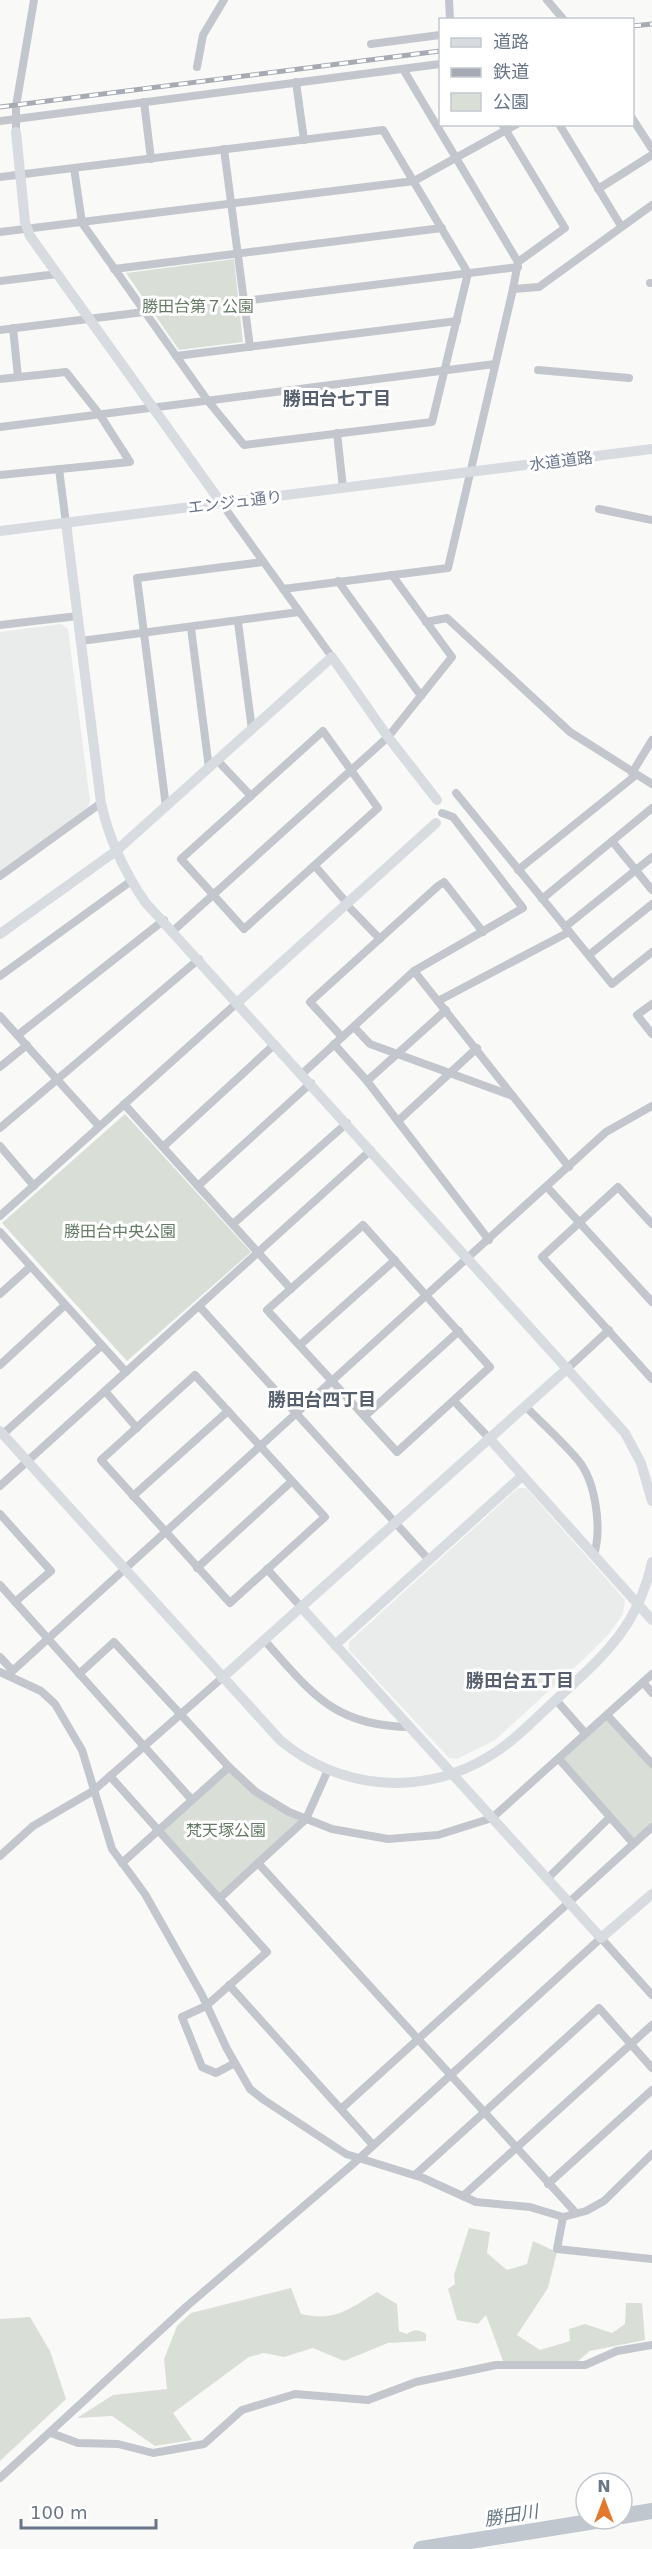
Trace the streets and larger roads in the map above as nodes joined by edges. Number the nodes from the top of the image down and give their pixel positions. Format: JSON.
{"nodes":[{"id":1,"x":34,"y":0,"type":"edge"},
{"id":2,"x":224,"y":0,"type":"edge"},
{"id":3,"x":449,"y":0,"type":"edge"},
{"id":4,"x":547,"y":0,"type":"edge"},
{"id":5,"x":450,"y":18,"type":"edge"},
{"id":6,"x":562,"y":18,"type":"edge"},
{"id":7,"x":439,"y":35,"type":"edge"},
{"id":8,"x":371,"y":44,"type":"dead end"},
{"id":9,"x":439,"y":64,"type":"edge"},
{"id":10,"x":197,"y":67,"type":"dead end"},
{"id":11,"x":403,"y":69,"type":"junction"},
{"id":12,"x":296,"y":82,"type":"junction"},
{"id":13,"x":144,"y":102,"type":"junction"},
{"id":14,"x":15,"y":119,"type":"junction"},
{"id":15,"x":634,"y":120,"type":"edge"},
{"id":16,"x":0,"y":121,"type":"edge"},
{"id":17,"x":560,"y":126,"type":"edge"},
{"id":18,"x":504,"y":128,"type":"edge"},
{"id":19,"x":16,"y":132,"type":"joint"},
{"id":20,"x":304,"y":140,"type":"junction"},
{"id":21,"x":224,"y":149,"type":"junction"},
{"id":22,"x":652,"y":149,"type":"edge"},
{"id":23,"x":652,"y":155,"type":"edge"},
{"id":24,"x":151,"y":159,"type":"junction"},
{"id":25,"x":457,"y":159,"type":"junction"},
{"id":26,"x":74,"y":168,"type":"junction"},
{"id":27,"x":20,"y":174,"type":"junction"},
{"id":28,"x":0,"y":177,"type":"edge"},
{"id":29,"x":414,"y":181,"type":"junction"},
{"id":30,"x":598,"y":189,"type":"junction"},
{"id":31,"x":231,"y":205,"type":"junction"},
{"id":32,"x":652,"y":205,"type":"edge"},
{"id":33,"x":81,"y":223,"type":"junction"},
{"id":34,"x":621,"y":226,"type":"junction"},
{"id":35,"x":26,"y":228,"type":"junction"},
{"id":36,"x":442,"y":228,"type":"junction"},
{"id":37,"x":0,"y":232,"type":"edge"},
{"id":38,"x":238,"y":253,"type":"junction"},
{"id":39,"x":518,"y":264,"type":"junction"},
{"id":40,"x":114,"y":269,"type":"junction"},
{"id":41,"x":468,"y":273,"type":"junction"},
{"id":42,"x":57,"y":274,"type":"junction"},
{"id":43,"x":0,"y":281,"type":"edge"},
{"id":44,"x":513,"y":289,"type":"junction"},
{"id":45,"x":244,"y":301,"type":"junction"},
{"id":46,"x":144,"y":312,"type":"junction"},
{"id":47,"x":87,"y":319,"type":"junction"},
{"id":48,"x":457,"y":321,"type":"junction"},
{"id":49,"x":13,"y":328,"type":"junction"},
{"id":50,"x":0,"y":330,"type":"edge"},
{"id":51,"x":250,"y":347,"type":"junction"},
{"id":52,"x":176,"y":356,"type":"junction"},
{"id":53,"x":495,"y":364,"type":"junction"},
{"id":54,"x":538,"y":370,"type":"dead end"},
{"id":55,"x":445,"y":371,"type":"junction"},
{"id":56,"x":18,"y":377,"type":"junction"},
{"id":57,"x":629,"y":378,"type":"dead end"},
{"id":58,"x":0,"y":379,"type":"edge"},
{"id":59,"x":208,"y":401,"type":"junction"},
{"id":60,"x":152,"y":408,"type":"junction"},
{"id":61,"x":100,"y":415,"type":"junction"},
{"id":62,"x":0,"y":427,"type":"edge"},
{"id":63,"x":337,"y":434,"type":"junction"},
{"id":64,"x":652,"y":449,"type":"edge"},
{"id":65,"x":59,"y":469,"type":"junction"},
{"id":66,"x":471,"y":472,"type":"junction"},
{"id":67,"x":0,"y":476,"type":"edge"},
{"id":68,"x":343,"y":488,"type":"junction"},
{"id":69,"x":222,"y":504,"type":"junction"},
{"id":70,"x":599,"y":509,"type":"dead end"},
{"id":71,"x":652,"y":520,"type":"edge"},
{"id":72,"x":66,"y":523,"type":"junction"},
{"id":73,"x":0,"y":531,"type":"edge"},
{"id":74,"x":263,"y":562,"type":"junction"},
{"id":75,"x":392,"y":575,"type":"junction"},
{"id":76,"x":338,"y":581,"type":"junction"},
{"id":77,"x":283,"y":589,"type":"junction"},
{"id":78,"x":299,"y":612,"type":"junction"},
{"id":79,"x":78,"y":616,"type":"junction"},
{"id":80,"x":238,"y":622,"type":"junction"},
{"id":81,"x":426,"y":622,"type":"junction"},
{"id":82,"x":0,"y":625,"type":"edge"},
{"id":83,"x":191,"y":627,"type":"junction"},
{"id":84,"x":144,"y":633,"type":"junction"},
{"id":85,"x":81,"y":641,"type":"junction"},
{"id":86,"x":332,"y":657,"type":"junction"},
{"id":87,"x":421,"y":696,"type":"junction"},
{"id":88,"x":252,"y":730,"type":"junction"},
{"id":89,"x":388,"y":737,"type":"junction"},
{"id":90,"x":652,"y":740,"type":"edge"},
{"id":91,"x":218,"y":760,"type":"junction"},
{"id":92,"x":208,"y":768,"type":"junction"},
{"id":93,"x":351,"y":770,"type":"junction"},
{"id":94,"x":634,"y":774,"type":"junction"},
{"id":95,"x":652,"y":784,"type":"edge"},
{"id":96,"x":456,"y":793,"type":"dead end"},
{"id":97,"x":250,"y":796,"type":"junction"},
{"id":98,"x":437,"y":800,"type":"joint"},
{"id":99,"x":101,"y":803,"type":"junction"},
{"id":100,"x":166,"y":807,"type":"junction"},
{"id":101,"x":652,"y":808,"type":"edge"},
{"id":102,"x":439,"y":818,"type":"junction"},
{"id":103,"x":612,"y":841,"type":"junction"},
{"id":104,"x":116,"y":851,"type":"junction"},
{"id":105,"x":652,"y":857,"type":"edge"},
{"id":106,"x":315,"y":867,"type":"junction"},
{"id":107,"x":518,"y":870,"type":"junction"},
{"id":108,"x":636,"y":870,"type":"junction"},
{"id":109,"x":0,"y":876,"type":"edge"},
{"id":110,"x":131,"y":881,"type":"junction"},
{"id":111,"x":652,"y":890,"type":"edge"},
{"id":112,"x":213,"y":895,"type":"junction"},
{"id":113,"x":542,"y":899,"type":"junction"},
{"id":114,"x":347,"y":903,"type":"junction"},
{"id":115,"x":652,"y":904,"type":"edge"},
{"id":116,"x":164,"y":920,"type":"junction"},
{"id":117,"x":173,"y":930,"type":"junction"},
{"id":118,"x":567,"y":930,"type":"junction"},
{"id":119,"x":483,"y":932,"type":"junction"},
{"id":120,"x":0,"y":934,"type":"edge"},
{"id":121,"x":380,"y":939,"type":"junction"},
{"id":122,"x":652,"y":952,"type":"edge"},
{"id":123,"x":589,"y":956,"type":"junction"},
{"id":124,"x":199,"y":959,"type":"junction"},
{"id":125,"x":414,"y":971,"type":"junction"},
{"id":126,"x":0,"y":976,"type":"edge"},
{"id":127,"x":438,"y":1001,"type":"junction"},
{"id":128,"x":238,"y":1002,"type":"junction"},
{"id":129,"x":652,"y":1004,"type":"edge"},
{"id":130,"x":446,"y":1010,"type":"junction"},
{"id":131,"x":0,"y":1016,"type":"edge"},
{"id":132,"x":354,"y":1027,"type":"junction"},
{"id":133,"x":652,"y":1034,"type":"edge"},
{"id":134,"x":18,"y":1035,"type":"junction"},
{"id":135,"x":342,"y":1037,"type":"junction"},
{"id":136,"x":275,"y":1044,"type":"junction"},
{"id":137,"x":334,"y":1044,"type":"junction"},
{"id":138,"x":27,"y":1045,"type":"junction"},
{"id":139,"x":477,"y":1048,"type":"junction"},
{"id":140,"x":395,"y":1055,"type":"junction"},
{"id":141,"x":0,"y":1067,"type":"edge"},
{"id":142,"x":302,"y":1074,"type":"junction"},
{"id":143,"x":447,"y":1074,"type":"junction"},
{"id":144,"x":57,"y":1079,"type":"junction"},
{"id":145,"x":367,"y":1081,"type":"junction"},
{"id":146,"x":311,"y":1083,"type":"junction"},
{"id":147,"x":513,"y":1096,"type":"junction"},
{"id":148,"x":124,"y":1104,"type":"junction"},
{"id":149,"x":649,"y":1109,"type":"edge"},
{"id":150,"x":652,"y":1120,"type":"edge"},
{"id":151,"x":398,"y":1121,"type":"junction"},
{"id":152,"x":347,"y":1123,"type":"junction"},
{"id":153,"x":99,"y":1126,"type":"junction"},
{"id":154,"x":0,"y":1128,"type":"edge"},
{"id":155,"x":0,"y":1146,"type":"edge"},
{"id":156,"x":164,"y":1146,"type":"junction"},
{"id":157,"x":371,"y":1150,"type":"junction"},
{"id":158,"x":569,"y":1167,"type":"junction"},
{"id":159,"x":34,"y":1186,"type":"junction"},
{"id":160,"x":198,"y":1186,"type":"junction"},
{"id":161,"x":547,"y":1187,"type":"junction"},
{"id":162,"x":0,"y":1216,"type":"edge"},
{"id":163,"x":579,"y":1222,"type":"junction"},
{"id":164,"x":233,"y":1224,"type":"junction"},
{"id":165,"x":652,"y":1224,"type":"edge"},
{"id":166,"x":0,"y":1232,"type":"edge"},
{"id":167,"x":489,"y":1240,"type":"junction"},
{"id":168,"x":258,"y":1252,"type":"junction"},
{"id":169,"x":468,"y":1258,"type":"junction"},
{"id":170,"x":395,"y":1260,"type":"junction"},
{"id":171,"x":30,"y":1267,"type":"junction"},
{"id":172,"x":291,"y":1289,"type":"junction"},
{"id":173,"x":0,"y":1294,"type":"edge"},
{"id":174,"x":427,"y":1295,"type":"junction"},
{"id":175,"x":652,"y":1302,"type":"edge"},
{"id":176,"x":65,"y":1305,"type":"junction"},
{"id":177,"x":199,"y":1306,"type":"junction"},
{"id":178,"x":609,"y":1330,"type":"junction"},
{"id":179,"x":459,"y":1331,"type":"junction"},
{"id":180,"x":300,"y":1345,"type":"junction"},
{"id":181,"x":101,"y":1346,"type":"junction"},
{"id":182,"x":0,"y":1365,"type":"edge"},
{"id":183,"x":568,"y":1368,"type":"junction"},
{"id":184,"x":126,"y":1372,"type":"junction"},
{"id":185,"x":652,"y":1377,"type":"edge"},
{"id":186,"x":332,"y":1381,"type":"junction"},
{"id":187,"x":105,"y":1391,"type":"junction"},
{"id":188,"x":454,"y":1401,"type":"junction"},
{"id":189,"x":525,"y":1406,"type":"junction"},
{"id":190,"x":228,"y":1411,"type":"junction"},
{"id":191,"x":296,"y":1413,"type":"junction"},
{"id":192,"x":365,"y":1416,"type":"junction"},
{"id":193,"x":137,"y":1428,"type":"junction"},
{"id":194,"x":1,"y":1432,"type":"edge"},
{"id":195,"x":489,"y":1438,"type":"junction"},
{"id":196,"x":260,"y":1446,"type":"junction"},
{"id":197,"x":28,"y":1462,"type":"junction"},
{"id":198,"x":522,"y":1476,"type":"junction"},
{"id":199,"x":650,"y":1480,"type":"edge"},
{"id":200,"x":292,"y":1481,"type":"junction"},
{"id":201,"x":0,"y":1486,"type":"edge"},
{"id":202,"x":133,"y":1496,"type":"junction"},
{"id":203,"x":652,"y":1501,"type":"edge"},
{"id":204,"x":0,"y":1514,"type":"edge"},
{"id":205,"x":394,"y":1524,"type":"junction"},
{"id":206,"x":165,"y":1532,"type":"junction"},
{"id":207,"x":594,"y":1555,"type":"junction"},
{"id":208,"x":429,"y":1560,"type":"junction"},
{"id":209,"x":652,"y":1562,"type":"edge"},
{"id":210,"x":124,"y":1568,"type":"junction"},
{"id":211,"x":198,"y":1568,"type":"junction"},
{"id":212,"x":267,"y":1569,"type":"junction"},
{"id":213,"x":0,"y":1585,"type":"edge"},
{"id":214,"x":15,"y":1602,"type":"junction"},
{"id":215,"x":639,"y":1606,"type":"junction"},
{"id":216,"x":301,"y":1607,"type":"junction"},
{"id":217,"x":652,"y":1620,"type":"edge"},
{"id":218,"x":47,"y":1639,"type":"junction"},
{"id":219,"x":264,"y":1640,"type":"junction"},
{"id":220,"x":335,"y":1645,"type":"junction"},
{"id":221,"x":0,"y":1656,"type":"edge"},
{"id":222,"x":7,"y":1672,"type":"edge"},
{"id":223,"x":79,"y":1674,"type":"junction"},
{"id":224,"x":652,"y":1674,"type":"edge"},
{"id":225,"x":222,"y":1678,"type":"junction"},
{"id":226,"x":643,"y":1683,"type":"junction"},
{"id":227,"x":652,"y":1693,"type":"edge"},
{"id":228,"x":556,"y":1700,"type":"junction"},
{"id":229,"x":181,"y":1714,"type":"junction"},
{"id":230,"x":607,"y":1715,"type":"junction"},
{"id":231,"x":410,"y":1727,"type":"junction"},
{"id":232,"x":585,"y":1733,"type":"junction"},
{"id":233,"x":144,"y":1746,"type":"junction"},
{"id":234,"x":559,"y":1759,"type":"junction"},
{"id":235,"x":652,"y":1764,"type":"edge"},
{"id":236,"x":229,"y":1767,"type":"junction"},
{"id":237,"x":328,"y":1770,"type":"junction"},
{"id":238,"x":452,"y":1775,"type":"junction"},
{"id":239,"x":110,"y":1776,"type":"junction"},
{"id":240,"x":93,"y":1791,"type":"junction"},
{"id":241,"x":192,"y":1800,"type":"junction"},
{"id":242,"x":610,"y":1817,"type":"junction"},
{"id":243,"x":492,"y":1818,"type":"junction"},
{"id":244,"x":306,"y":1820,"type":"junction"},
{"id":245,"x":652,"y":1827,"type":"edge"},
{"id":246,"x":158,"y":1831,"type":"junction"},
{"id":247,"x":633,"y":1843,"type":"junction"},
{"id":248,"x":0,"y":1856,"type":"edge"},
{"id":249,"x":122,"y":1863,"type":"junction"},
{"id":250,"x":258,"y":1863,"type":"junction"},
{"id":251,"x":547,"y":1879,"type":"junction"},
{"id":252,"x":652,"y":1894,"type":"edge"},
{"id":253,"x":220,"y":1898,"type":"junction"},
{"id":254,"x":568,"y":1902,"type":"junction"},
{"id":255,"x":601,"y":1938,"type":"junction"},
{"id":256,"x":229,"y":1985,"type":"junction"},
{"id":257,"x":652,"y":1995,"type":"edge"},
{"id":258,"x":206,"y":2006,"type":"junction"},
{"id":259,"x":652,"y":2025,"type":"edge"},
{"id":260,"x":418,"y":2039,"type":"junction"},
{"id":261,"x":632,"y":2044,"type":"junction"},
{"id":262,"x":235,"y":2063,"type":"junction"},
{"id":263,"x":652,"y":2068,"type":"edge"},
{"id":264,"x":450,"y":2075,"type":"junction"},
{"id":265,"x":652,"y":2090,"type":"edge"},
{"id":266,"x":341,"y":2109,"type":"junction"},
{"id":267,"x":484,"y":2113,"type":"junction"},
{"id":268,"x":373,"y":2145,"type":"junction"},
{"id":269,"x":516,"y":2147,"type":"junction"},
{"id":270,"x":652,"y":2154,"type":"edge"},
{"id":271,"x":358,"y":2158,"type":"junction"},
{"id":272,"x":415,"y":2175,"type":"junction"},
{"id":273,"x":548,"y":2184,"type":"junction"},
{"id":274,"x":463,"y":2196,"type":"junction"},
{"id":275,"x":576,"y":2213,"type":"junction"},
{"id":276,"x":563,"y":2217,"type":"junction"},
{"id":277,"x":652,"y":2259,"type":"edge"},
{"id":278,"x":652,"y":2345,"type":"edge"},
{"id":279,"x":51,"y":2433,"type":"junction"},
{"id":280,"x":0,"y":2478,"type":"edge"}],
"edges":[{"from":1,"to":14,"type":"street"},
{"from":2,"to":10,"type":"street"},
{"from":3,"to":5,"type":"street"},
{"from":4,"to":6,"type":"street"},
{"from":7,"to":8,"type":"street"},
{"from":9,"to":11,"type":"street"},
{"from":11,"to":12,"type":"street"},
{"from":11,"to":25,"type":"street"},
{"from":12,"to":13,"type":"street"},
{"from":12,"to":20,"type":"street"},
{"from":13,"to":14,"type":"street"},
{"from":13,"to":24,"type":"street"},
{"from":14,"to":16,"type":"street"},
{"from":14,"to":19,"type":"street"},
{"from":15,"to":22,"type":"street"},
{"from":17,"to":30,"type":"street"},
{"from":18,"to":25,"type":"street"},
{"from":18,"to":39,"type":"street"},
{"from":19,"to":27,"type":"street"},
{"from":20,"to":21,"type":"street"},
{"from":20,"to":29,"type":"street"},
{"from":21,"to":24,"type":"street"},
{"from":21,"to":31,"type":"street"},
{"from":23,"to":30,"type":"street"},
{"from":24,"to":26,"type":"street"},
{"from":25,"to":29,"type":"street"},
{"from":25,"to":39,"type":"street"},
{"from":26,"to":27,"type":"street"},
{"from":26,"to":33,"type":"street"},
{"from":27,"to":28,"type":"street"},
{"from":27,"to":35,"type":"street"},
{"from":29,"to":31,"type":"street"},
{"from":29,"to":36,"type":"street"},
{"from":30,"to":34,"type":"street"},
{"from":31,"to":33,"type":"street"},
{"from":31,"to":38,"type":"street"},
{"from":32,"to":34,"type":"street"},
{"from":33,"to":35,"type":"street"},
{"from":33,"to":40,"type":"street"},
{"from":34,"to":44,"type":"street"},
{"from":35,"to":37,"type":"street"},
{"from":35,"to":42,"type":"street"},
{"from":36,"to":38,"type":"street"},
{"from":36,"to":41,"type":"street"},
{"from":38,"to":40,"type":"street"},
{"from":38,"to":45,"type":"street"},
{"from":39,"to":41,"type":"street"},
{"from":39,"to":44,"type":"street"},
{"from":40,"to":46,"type":"street"},
{"from":41,"to":45,"type":"street"},
{"from":41,"to":48,"type":"street"},
{"from":42,"to":43,"type":"street"},
{"from":42,"to":47,"type":"street"},
{"from":44,"to":53,"type":"street"},
{"from":45,"to":51,"type":"street"},
{"from":46,"to":47,"type":"street"},
{"from":46,"to":52,"type":"street"},
{"from":47,"to":49,"type":"street"},
{"from":47,"to":60,"type":"street"},
{"from":48,"to":51,"type":"street"},
{"from":48,"to":55,"type":"street"},
{"from":49,"to":50,"type":"street"},
{"from":49,"to":56,"type":"street"},
{"from":51,"to":52,"type":"street"},
{"from":52,"to":59,"type":"street"},
{"from":53,"to":55,"type":"street"},
{"from":53,"to":66,"type":"street"},
{"from":54,"to":57,"type":"street"},
{"from":55,"to":59,"type":"street"},
{"from":55,"to":63,"type":"street"},
{"from":56,"to":58,"type":"street"},
{"from":56,"to":61,"type":"street"},
{"from":59,"to":60,"type":"street"},
{"from":59,"to":63,"type":"street"},
{"from":60,"to":61,"type":"street"},
{"from":60,"to":69,"type":"street"},
{"from":61,"to":62,"type":"street"},
{"from":61,"to":65,"type":"street"},
{"from":63,"to":68,"type":"street"},
{"from":64,"to":66,"type":"street","name":"水道道路"},
{"from":65,"to":67,"type":"street"},
{"from":65,"to":72,"type":"street"},
{"from":66,"to":68,"type":"street","name":"エンジュ通り"},
{"from":66,"to":75,"type":"street"},
{"from":68,"to":69,"type":"street","name":"エンジュ通り"},
{"from":69,"to":72,"type":"street","name":"エンジュ通り"},
{"from":69,"to":74,"type":"street"},
{"from":70,"to":71,"type":"street"},
{"from":72,"to":73,"type":"street","name":"エンジュ通り"},
{"from":72,"to":79,"type":"street"},
{"from":74,"to":77,"type":"street"},
{"from":74,"to":84,"type":"street"},
{"from":75,"to":76,"type":"street"},
{"from":75,"to":81,"type":"street"},
{"from":76,"to":77,"type":"street"},
{"from":76,"to":87,"type":"street"},
{"from":77,"to":78,"type":"street"},
{"from":78,"to":80,"type":"street"},
{"from":78,"to":86,"type":"street"},
{"from":79,"to":82,"type":"street"},
{"from":79,"to":85,"type":"street"},
{"from":80,"to":83,"type":"street"},
{"from":80,"to":88,"type":"street"},
{"from":81,"to":87,"type":"street"},
{"from":81,"to":94,"type":"street"},
{"from":83,"to":84,"type":"street"},
{"from":83,"to":92,"type":"street"},
{"from":84,"to":85,"type":"street"},
{"from":84,"to":100,"type":"street"},
{"from":85,"to":99,"type":"street"},
{"from":86,"to":88,"type":"street"},
{"from":86,"to":89,"type":"street"},
{"from":87,"to":89,"type":"street"},
{"from":88,"to":91,"type":"street"},
{"from":89,"to":93,"type":"street"},
{"from":89,"to":98,"type":"street"},
{"from":90,"to":94,"type":"street"},
{"from":91,"to":92,"type":"street"},
{"from":91,"to":97,"type":"street"},
{"from":92,"to":100,"type":"street"},
{"from":93,"to":97,"type":"street"},
{"from":93,"to":106,"type":"street"},
{"from":93,"to":112,"type":"street"},
{"from":94,"to":95,"type":"street"},
{"from":94,"to":107,"type":"street"},
{"from":96,"to":107,"type":"street"},
{"from":97,"to":112,"type":"street"},
{"from":98,"to":102,"type":"street"},
{"from":99,"to":104,"type":"street"},
{"from":99,"to":109,"type":"street"},
{"from":100,"to":104,"type":"street"},
{"from":101,"to":103,"type":"street"},
{"from":102,"to":114,"type":"street"},
{"from":102,"to":119,"type":"street"},
{"from":103,"to":108,"type":"street"},
{"from":103,"to":113,"type":"street"},
{"from":104,"to":110,"type":"street"},
{"from":104,"to":120,"type":"street"},
{"from":105,"to":108,"type":"street"},
{"from":106,"to":112,"type":"street"},
{"from":106,"to":114,"type":"street"},
{"from":107,"to":113,"type":"street"},
{"from":108,"to":111,"type":"street"},
{"from":108,"to":118,"type":"street"},
{"from":110,"to":116,"type":"street"},
{"from":110,"to":126,"type":"street"},
{"from":112,"to":117,"type":"street"},
{"from":113,"to":118,"type":"street"},
{"from":114,"to":121,"type":"street"},
{"from":114,"to":128,"type":"street"},
{"from":115,"to":123,"type":"street"},
{"from":116,"to":117,"type":"street"},
{"from":116,"to":134,"type":"street"},
{"from":117,"to":124,"type":"street"},
{"from":118,"to":123,"type":"street"},
{"from":118,"to":127,"type":"street"},
{"from":119,"to":121,"type":"street"},
{"from":119,"to":125,"type":"street"},
{"from":121,"to":135,"type":"street"},
{"from":122,"to":123,"type":"street"},
{"from":124,"to":128,"type":"street"},
{"from":124,"to":144,"type":"street"},
{"from":125,"to":127,"type":"street"},
{"from":125,"to":132,"type":"street"},
{"from":127,"to":130,"type":"street"},
{"from":128,"to":136,"type":"street"},
{"from":128,"to":148,"type":"street"},
{"from":129,"to":133,"type":"street"},
{"from":130,"to":139,"type":"street"},
{"from":130,"to":140,"type":"street"},
{"from":131,"to":134,"type":"street"},
{"from":132,"to":135,"type":"street"},
{"from":132,"to":140,"type":"street"},
{"from":134,"to":138,"type":"street"},
{"from":135,"to":137,"type":"street"},
{"from":136,"to":142,"type":"street"},
{"from":136,"to":156,"type":"street"},
{"from":137,"to":142,"type":"street"},
{"from":137,"to":145,"type":"street"},
{"from":138,"to":141,"type":"street"},
{"from":138,"to":144,"type":"street"},
{"from":139,"to":143,"type":"street"},
{"from":139,"to":147,"type":"street"},
{"from":140,"to":143,"type":"street"},
{"from":140,"to":145,"type":"street"},
{"from":142,"to":146,"type":"street"},
{"from":143,"to":147,"type":"street"},
{"from":143,"to":151,"type":"street"},
{"from":144,"to":153,"type":"street"},
{"from":144,"to":154,"type":"street"},
{"from":145,"to":151,"type":"street"},
{"from":146,"to":152,"type":"street"},
{"from":146,"to":160,"type":"street"},
{"from":147,"to":158,"type":"street"},
{"from":148,"to":153,"type":"street"},
{"from":148,"to":156,"type":"street"},
{"from":149,"to":150,"type":"street"},
{"from":149,"to":158,"type":"street"},
{"from":151,"to":167,"type":"street"},
{"from":152,"to":157,"type":"street"},
{"from":152,"to":164,"type":"street"},
{"from":153,"to":159,"type":"street"},
{"from":155,"to":159,"type":"street"},
{"from":156,"to":160,"type":"street"},
{"from":157,"to":168,"type":"street"},
{"from":157,"to":169,"type":"street"},
{"from":158,"to":161,"type":"street"},
{"from":159,"to":162,"type":"street"},
{"from":160,"to":164,"type":"street"},
{"from":161,"to":163,"type":"street"},
{"from":161,"to":167,"type":"street"},
{"from":163,"to":165,"type":"street"},
{"from":163,"to":175,"type":"street"},
{"from":163,"to":178,"type":"street"},
{"from":164,"to":168,"type":"street"},
{"from":166,"to":171,"type":"street"},
{"from":167,"to":169,"type":"street"},
{"from":168,"to":172,"type":"street"},
{"from":168,"to":177,"type":"street"},
{"from":169,"to":174,"type":"street"},
{"from":169,"to":183,"type":"street"},
{"from":170,"to":172,"type":"street"},
{"from":170,"to":174,"type":"street"},
{"from":170,"to":180,"type":"street"},
{"from":171,"to":173,"type":"street"},
{"from":171,"to":176,"type":"street"},
{"from":172,"to":180,"type":"street"},
{"from":174,"to":179,"type":"street"},
{"from":174,"to":186,"type":"street"},
{"from":176,"to":181,"type":"street"},
{"from":176,"to":182,"type":"street"},
{"from":177,"to":184,"type":"street"},
{"from":177,"to":191,"type":"street"},
{"from":178,"to":183,"type":"street"},
{"from":178,"to":185,"type":"street"},
{"from":179,"to":188,"type":"street"},
{"from":179,"to":192,"type":"street"},
{"from":180,"to":186,"type":"street"},
{"from":181,"to":184,"type":"street"},
{"from":181,"to":194,"type":"street"},
{"from":183,"to":189,"type":"street"},
{"from":183,"to":199,"type":"street"},
{"from":184,"to":187,"type":"street"},
{"from":186,"to":191,"type":"street"},
{"from":186,"to":192,"type":"street"},
{"from":187,"to":193,"type":"street"},
{"from":187,"to":197,"type":"street"},
{"from":188,"to":192,"type":"street"},
{"from":188,"to":195,"type":"street"},
{"from":189,"to":195,"type":"street"},
{"from":189,"to":207,"type":"street"},
{"from":190,"to":193,"type":"street"},
{"from":190,"to":196,"type":"street"},
{"from":190,"to":202,"type":"street"},
{"from":191,"to":196,"type":"street"},
{"from":191,"to":205,"type":"street"},
{"from":193,"to":202,"type":"street"},
{"from":194,"to":197,"type":"street"},
{"from":195,"to":198,"type":"street"},
{"from":195,"to":205,"type":"street"},
{"from":196,"to":200,"type":"street"},
{"from":196,"to":206,"type":"street"},
{"from":197,"to":201,"type":"street"},
{"from":197,"to":210,"type":"street"},
{"from":198,"to":207,"type":"street"},
{"from":198,"to":208,"type":"street"},
{"from":199,"to":203,"type":"street"},
{"from":200,"to":211,"type":"street"},
{"from":200,"to":212,"type":"street"},
{"from":202,"to":206,"type":"street"},
{"from":204,"to":214,"type":"street"},
{"from":205,"to":208,"type":"street"},
{"from":205,"to":216,"type":"street"},
{"from":206,"to":210,"type":"street"},
{"from":206,"to":211,"type":"street"},
{"from":207,"to":215,"type":"street"},
{"from":208,"to":220,"type":"street"},
{"from":209,"to":215,"type":"street"},
{"from":210,"to":218,"type":"street"},
{"from":210,"to":225,"type":"street"},
{"from":211,"to":212,"type":"street"},
{"from":212,"to":216,"type":"street"},
{"from":213,"to":214,"type":"street"},
{"from":214,"to":218,"type":"street"},
{"from":215,"to":217,"type":"street"},
{"from":215,"to":228,"type":"street"},
{"from":216,"to":219,"type":"street"},
{"from":216,"to":220,"type":"street"},
{"from":218,"to":222,"type":"street"},
{"from":218,"to":223,"type":"street"},
{"from":219,"to":225,"type":"street"},
{"from":219,"to":231,"type":"street"},
{"from":220,"to":231,"type":"street"},
{"from":221,"to":222,"type":"street"},
{"from":222,"to":240,"type":"street"},
{"from":223,"to":229,"type":"street"},
{"from":223,"to":233,"type":"street"},
{"from":224,"to":226,"type":"street"},
{"from":225,"to":229,"type":"street"},
{"from":225,"to":237,"type":"street"},
{"from":226,"to":227,"type":"street"},
{"from":226,"to":230,"type":"street"},
{"from":228,"to":232,"type":"street"},
{"from":228,"to":238,"type":"street"},
{"from":229,"to":233,"type":"street"},
{"from":229,"to":236,"type":"street"},
{"from":230,"to":232,"type":"street"},
{"from":230,"to":235,"type":"street"},
{"from":231,"to":238,"type":"street"},
{"from":232,"to":234,"type":"street"},
{"from":233,"to":239,"type":"street"},
{"from":233,"to":241,"type":"street"},
{"from":234,"to":242,"type":"street"},
{"from":234,"to":243,"type":"street"},
{"from":236,"to":241,"type":"street"},
{"from":236,"to":244,"type":"street"},
{"from":237,"to":238,"type":"street"},
{"from":237,"to":244,"type":"street"},
{"from":238,"to":243,"type":"street"},
{"from":239,"to":240,"type":"street"},
{"from":239,"to":246,"type":"street"},
{"from":240,"to":248,"type":"street"},
{"from":240,"to":249,"type":"street"},
{"from":241,"to":246,"type":"street"},
{"from":242,"to":247,"type":"street"},
{"from":242,"to":251,"type":"street"},
{"from":243,"to":244,"type":"street"},
{"from":243,"to":251,"type":"street"},
{"from":244,"to":250,"type":"street"},
{"from":245,"to":247,"type":"street"},
{"from":246,"to":249,"type":"street"},
{"from":246,"to":253,"type":"street"},
{"from":247,"to":254,"type":"street"},
{"from":249,"to":258,"type":"street"},
{"from":250,"to":253,"type":"street"},
{"from":250,"to":260,"type":"street"},
{"from":251,"to":254,"type":"street"},
{"from":252,"to":255,"type":"street"},
{"from":253,"to":256,"type":"street"},
{"from":254,"to":255,"type":"street"},
{"from":254,"to":260,"type":"street"},
{"from":255,"to":257,"type":"street"},
{"from":255,"to":264,"type":"street"},
{"from":256,"to":258,"type":"street"},
{"from":256,"to":266,"type":"street"},
{"from":258,"to":262,"type":"street"},
{"from":258,"to":262,"type":"street"},
{"from":259,"to":261,"type":"street"},
{"from":260,"to":264,"type":"street"},
{"from":260,"to":266,"type":"street"},
{"from":261,"to":263,"type":"street"},
{"from":261,"to":267,"type":"street"},
{"from":261,"to":269,"type":"street"},
{"from":262,"to":271,"type":"street"},
{"from":264,"to":267,"type":"street"},
{"from":264,"to":268,"type":"street"},
{"from":265,"to":273,"type":"street"},
{"from":266,"to":268,"type":"street"},
{"from":267,"to":269,"type":"street"},
{"from":267,"to":272,"type":"street"},
{"from":268,"to":271,"type":"street"},
{"from":269,"to":273,"type":"street"},
{"from":269,"to":274,"type":"street"},
{"from":270,"to":275,"type":"street"},
{"from":271,"to":272,"type":"street"},
{"from":271,"to":279,"type":"street"},
{"from":272,"to":274,"type":"street"},
{"from":273,"to":275,"type":"street"},
{"from":274,"to":276,"type":"street"},
{"from":275,"to":276,"type":"street"},
{"from":276,"to":277,"type":"street"},
{"from":278,"to":279,"type":"street"},
{"from":279,"to":280,"type":"street"}]}
